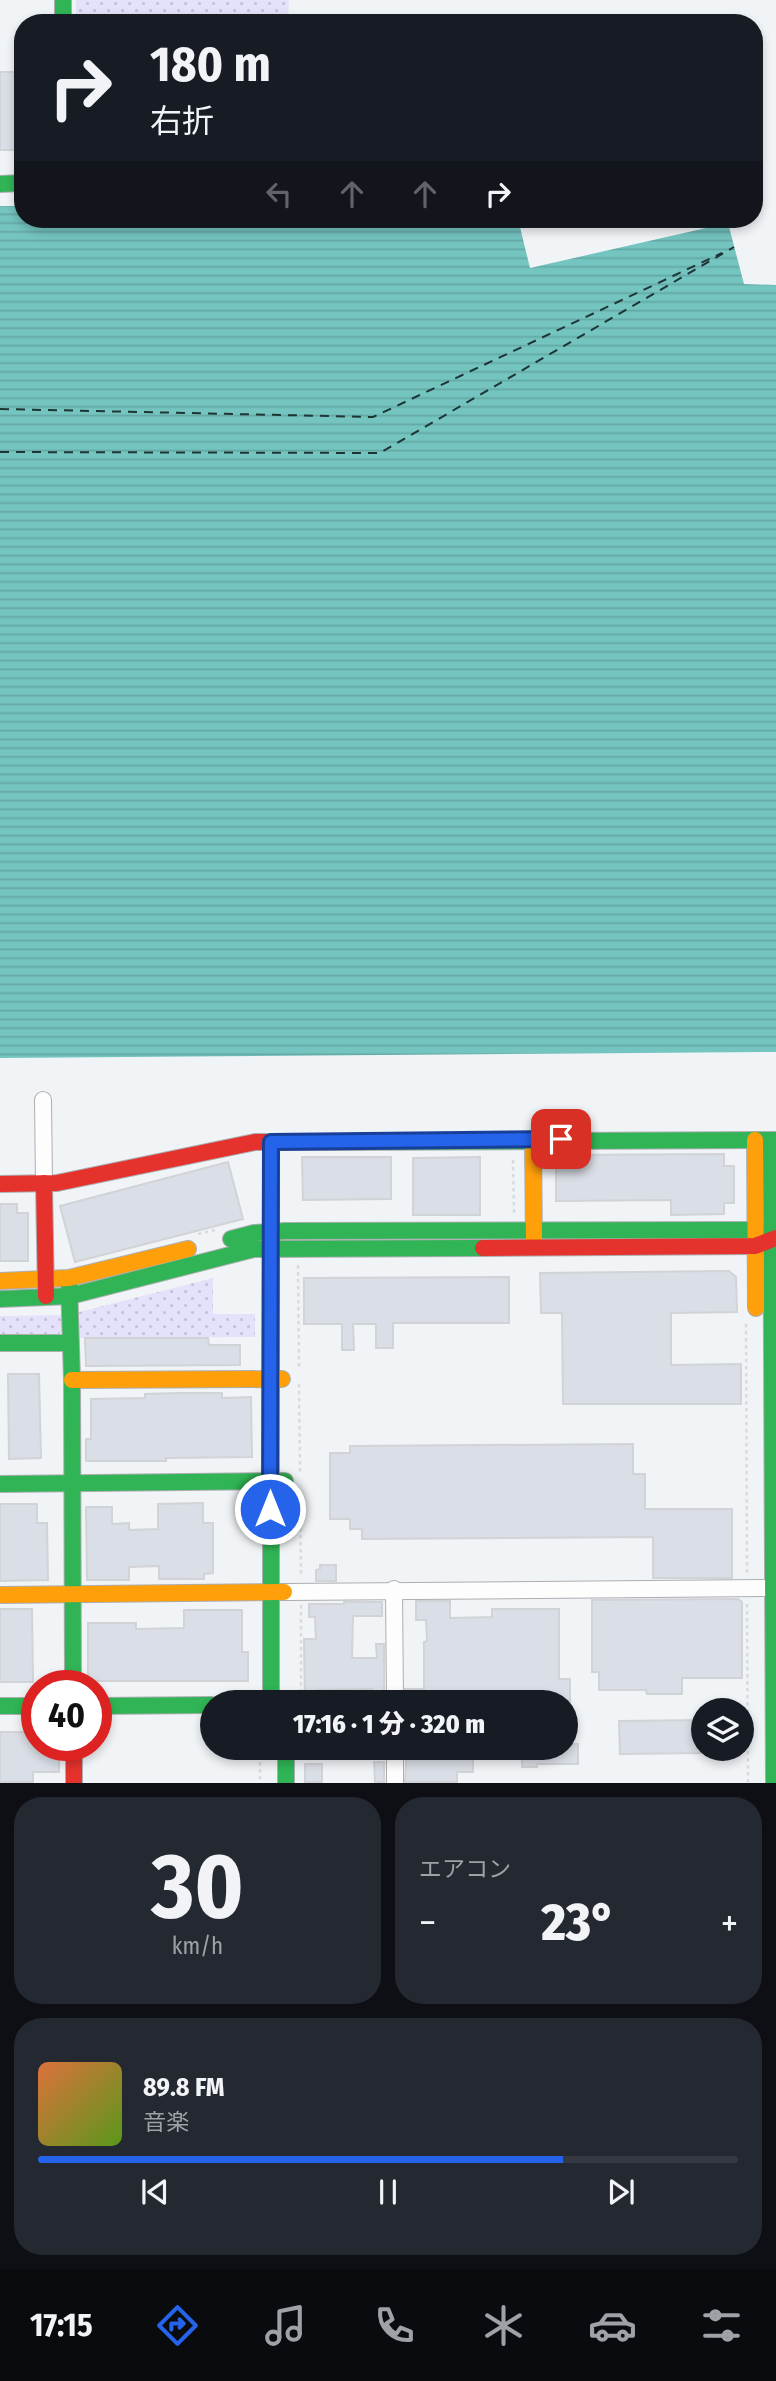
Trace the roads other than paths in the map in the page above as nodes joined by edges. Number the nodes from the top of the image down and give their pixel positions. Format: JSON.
{"nodes":[{"id":1,"x":43,"y":1100,"type":"dead end"},
{"id":2,"x":533,"y":1139,"type":"junction"},
{"id":3,"x":767,"y":1140,"type":"edge"},
{"id":4,"x":278,"y":1142,"type":"junction"},
{"id":5,"x":44,"y":1183,"type":"junction"},
{"id":6,"x":0,"y":1184,"type":"edge"},
{"id":7,"x":755,"y":1238,"type":"junction"},
{"id":8,"x":774,"y":1238,"type":"edge"},
{"id":9,"x":534,"y":1239,"type":"junction"},
{"id":10,"x":278,"y":1240,"type":"junction"},
{"id":11,"x":69,"y":1278,"type":"junction"},
{"id":12,"x":45,"y":1280,"type":"junction"},
{"id":13,"x":0,"y":1281,"type":"edge"},
{"id":14,"x":69,"y":1296,"type":"junction"},
{"id":15,"x":0,"y":1299,"type":"edge"},
{"id":16,"x":46,"y":1299,"type":"junction"},
{"id":17,"x":0,"y":1343,"type":"edge"},
{"id":18,"x":70,"y":1343,"type":"junction"},
{"id":19,"x":277,"y":1379,"type":"junction"},
{"id":20,"x":72,"y":1380,"type":"junction"},
{"id":21,"x":0,"y":1483,"type":"edge"},
{"id":22,"x":72,"y":1483,"type":"junction"},
{"id":23,"x":285,"y":1483,"type":"junction"},
{"id":24,"x":759,"y":1588,"type":"junction"},
{"id":25,"x":394,"y":1589,"type":"junction"},
{"id":26,"x":285,"y":1591,"type":"junction"},
{"id":27,"x":73,"y":1594,"type":"junction"},
{"id":28,"x":0,"y":1595,"type":"edge"},
{"id":29,"x":769,"y":1631,"type":"edge"},
{"id":30,"x":73,"y":1670,"type":"edge"},
{"id":31,"x":273,"y":1690,"type":"edge"},
{"id":32,"x":286,"y":1690,"type":"edge"},
{"id":33,"x":395,"y":1690,"type":"edge"},
{"id":34,"x":200,"y":1705,"type":"edge"},
{"id":35,"x":0,"y":1706,"type":"edge"},
{"id":36,"x":21,"y":1706,"type":"edge"},
{"id":37,"x":112,"y":1706,"type":"edge"},
{"id":38,"x":271,"y":1760,"type":"edge"},
{"id":39,"x":286,"y":1760,"type":"edge"},
{"id":40,"x":395,"y":1760,"type":"edge"},
{"id":41,"x":74,"y":1761,"type":"edge"},
{"id":42,"x":74,"y":1783,"type":"edge"},
{"id":43,"x":271,"y":1783,"type":"edge"},
{"id":44,"x":286,"y":1783,"type":"edge"},
{"id":45,"x":395,"y":1783,"type":"edge"},
{"id":46,"x":758,"y":1783,"type":"edge"},
{"id":47,"x":774,"y":1783,"type":"edge"}],
"edges":[{"from":1,"to":5,"type":"street"},
{"from":2,"to":3,"type":"street"},
{"from":2,"to":4,"type":"street"},
{"from":2,"to":9,"type":"street"},
{"from":3,"to":7,"type":"street"},
{"from":3,"to":8,"type":"street"},
{"from":4,"to":5,"type":"street"},
{"from":4,"to":10,"type":"street"},
{"from":5,"to":6,"type":"street"},
{"from":5,"to":12,"type":"street"},
{"from":7,"to":8,"type":"street"},
{"from":7,"to":9,"type":"street"},
{"from":7,"to":24,"type":"street"},
{"from":8,"to":24,"type":"street"},
{"from":9,"to":10,"type":"street"},
{"from":10,"to":11,"type":"street"},
{"from":10,"to":14,"type":"street"},
{"from":10,"to":19,"type":"street"},
{"from":11,"to":12,"type":"street"},
{"from":11,"to":14,"type":"street"},
{"from":12,"to":13,"type":"street"},
{"from":12,"to":16,"type":"street"},
{"from":14,"to":16,"type":"street"},
{"from":14,"to":18,"type":"street"},
{"from":15,"to":16,"type":"street"},
{"from":17,"to":18,"type":"street"},
{"from":18,"to":20,"type":"street"},
{"from":19,"to":20,"type":"street"},
{"from":19,"to":23,"type":"street"},
{"from":20,"to":22,"type":"street"},
{"from":21,"to":22,"type":"street"},
{"from":22,"to":23,"type":"street"},
{"from":22,"to":27,"type":"street"},
{"from":23,"to":26,"type":"street"},
{"from":24,"to":25,"type":"street"},
{"from":24,"to":29,"type":"street"},
{"from":25,"to":26,"type":"street"},
{"from":25,"to":33,"type":"street"},
{"from":26,"to":27,"type":"street"},
{"from":26,"to":31,"type":"street"},
{"from":26,"to":32,"type":"street"},
{"from":27,"to":28,"type":"street"},
{"from":27,"to":30,"type":"street"},
{"from":29,"to":46,"type":"street"},
{"from":29,"to":47,"type":"street"},
{"from":34,"to":37,"type":"street"},
{"from":35,"to":36,"type":"street"},
{"from":38,"to":43,"type":"street"},
{"from":39,"to":44,"type":"street"},
{"from":40,"to":45,"type":"street"},
{"from":41,"to":42,"type":"street"}]}
